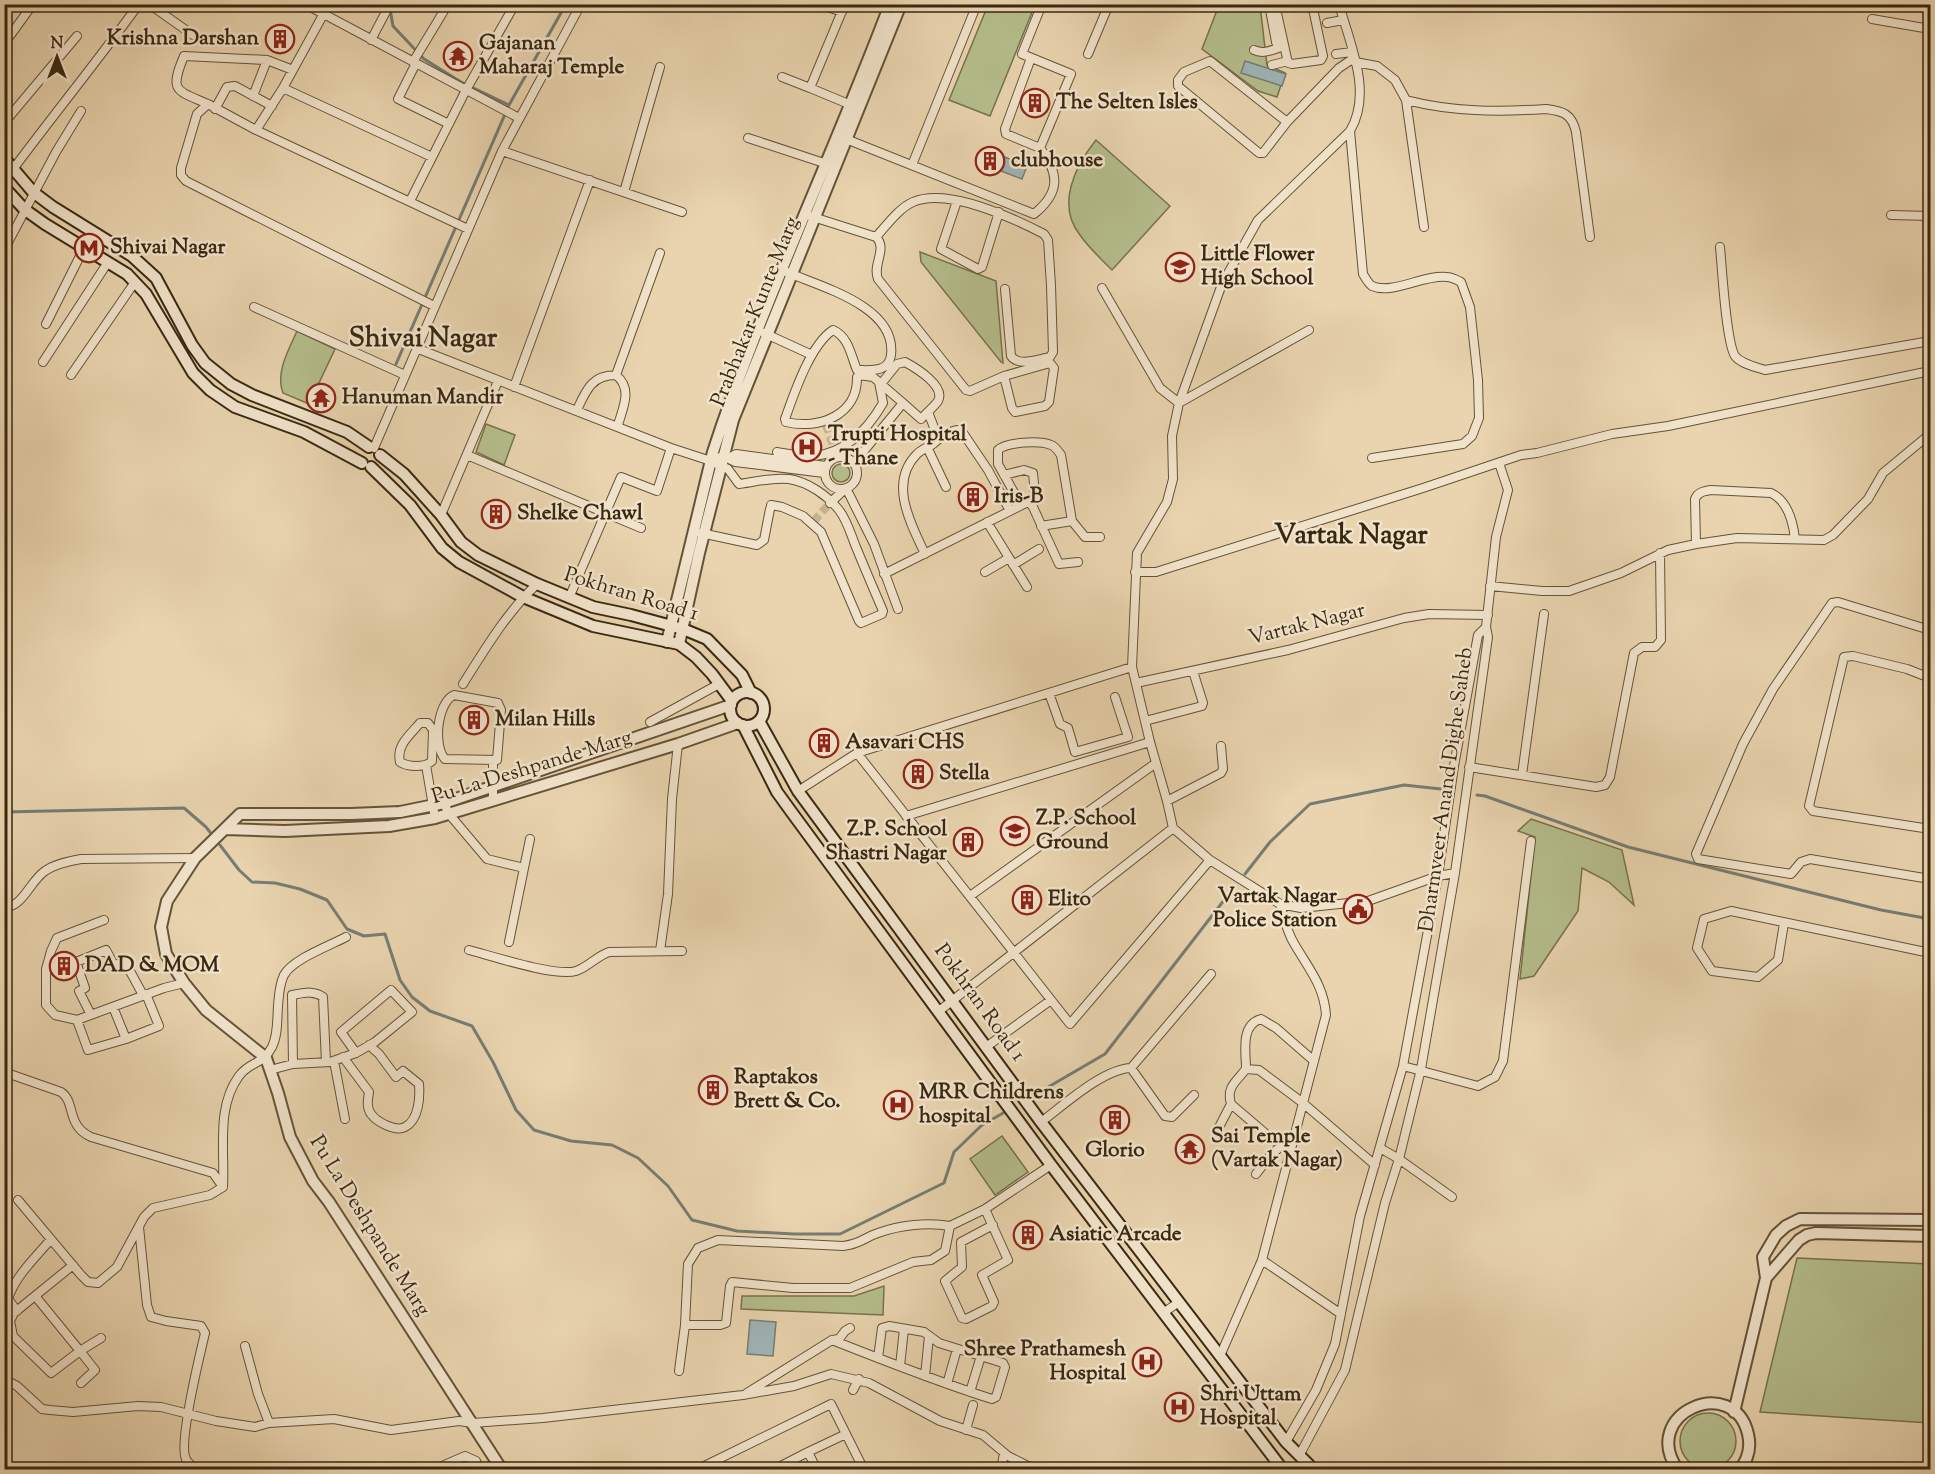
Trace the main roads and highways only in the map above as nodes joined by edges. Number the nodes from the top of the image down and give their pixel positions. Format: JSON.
{"nodes":[{"id":1,"x":901,"y":4,"type":"edge"},
{"id":2,"x":886,"y":6,"type":"edge"},
{"id":3,"x":4,"y":158,"type":"edge"},
{"id":4,"x":4,"y":187,"type":"edge"},
{"id":5,"x":810,"y":216,"type":"junction"},
{"id":6,"x":310,"y":417,"type":"junction"},
{"id":7,"x":304,"y":432,"type":"junction"},
{"id":8,"x":374,"y":450,"type":"junction"},
{"id":9,"x":367,"y":465,"type":"junction"},
{"id":10,"x":699,"y":533,"type":"junction"},
{"id":11,"x":671,"y":626,"type":"junction"},
{"id":12,"x":683,"y":629,"type":"junction"},
{"id":13,"x":667,"y":642,"type":"junction"},
{"id":14,"x":679,"y":644,"type":"junction"},
{"id":15,"x":751,"y":693,"type":"junction"},
{"id":16,"x":731,"y":703,"type":"junction"},
{"id":17,"x":759,"y":721,"type":"junction"},
{"id":18,"x":741,"y":724,"type":"junction"},
{"id":19,"x":225,"y":828,"type":"junction"},
{"id":20,"x":1930,"y":1220,"type":"edge"},
{"id":21,"x":1930,"y":1236,"type":"edge"},
{"id":22,"x":1766,"y":1278,"type":"junction"},
{"id":23,"x":1734,"y":1412,"type":"junction"},
{"id":24,"x":502,"y":1470,"type":"edge"},
{"id":25,"x":1283,"y":1470,"type":"edge"},
{"id":26,"x":1314,"y":1470,"type":"edge"},
{"id":27,"x":1678,"y":1470,"type":"edge"},
{"id":28,"x":1739,"y":1470,"type":"edge"}],
"edges":[{"from":1,"to":5,"type":"main road","name":"Prabhakar Kunte Marg"},
{"from":2,"to":5,"type":"main road","name":"Prabhakar Kunte Marg"},
{"from":3,"to":6,"type":"main road","name":"Pokhran Road 1"},
{"from":4,"to":7,"type":"main road","name":"Pokhran Road 1"},
{"from":5,"to":10,"type":"main road","name":"Prabhakar Kunte Marg"},
{"from":6,"to":7,"type":"main road"},
{"from":6,"to":8,"type":"main road","name":"Pokhran Road 1"},
{"from":7,"to":9,"type":"main road","name":"Pokhran Road 1"},
{"from":8,"to":9,"type":"main road"},
{"from":8,"to":9,"type":"main road"},
{"from":8,"to":11,"type":"main road","name":"Pokhran Road 1"},
{"from":9,"to":13,"type":"main road","name":"Pokhran Road 1"},
{"from":10,"to":11,"type":"main road","name":"Prabhakar Kunte Marg"},
{"from":10,"to":12,"type":"main road","name":"Prabhakar Kunte Marg"},
{"from":11,"to":12,"type":"main road","name":"Pokhran Road 1"},
{"from":11,"to":13,"type":"main road","name":"Prabhakar Kunte Marg"},
{"from":12,"to":14,"type":"main road","name":"Prabhakar Kunte Marg"},
{"from":12,"to":15,"type":"main road","name":"Pokhran Road 1"},
{"from":13,"to":14,"type":"main road","name":"Pokhran Road 1"},
{"from":14,"to":16,"type":"main road","name":"Pokhran Road 1"},
{"from":15,"to":16,"type":"main road"},
{"from":15,"to":17,"type":"main road"},
{"from":16,"to":18,"type":"main road"},
{"from":16,"to":19,"type":"main road","name":"Pu La Deshpande Marg"},
{"from":17,"to":18,"type":"main road"},
{"from":17,"to":26,"type":"main road","name":"Pokhran Road 1"},
{"from":18,"to":19,"type":"main road","name":"Pu La Deshpande Marg"},
{"from":18,"to":25,"type":"main road","name":"Pokhran Road 1"},
{"from":19,"to":24,"type":"main road","name":"Pu La Deshpande Marg"},
{"from":20,"to":22,"type":"main road"},
{"from":21,"to":22,"type":"main road"},
{"from":22,"to":23,"type":"main road"},
{"from":23,"to":27,"type":"main road"},
{"from":23,"to":28,"type":"main road"}]}
